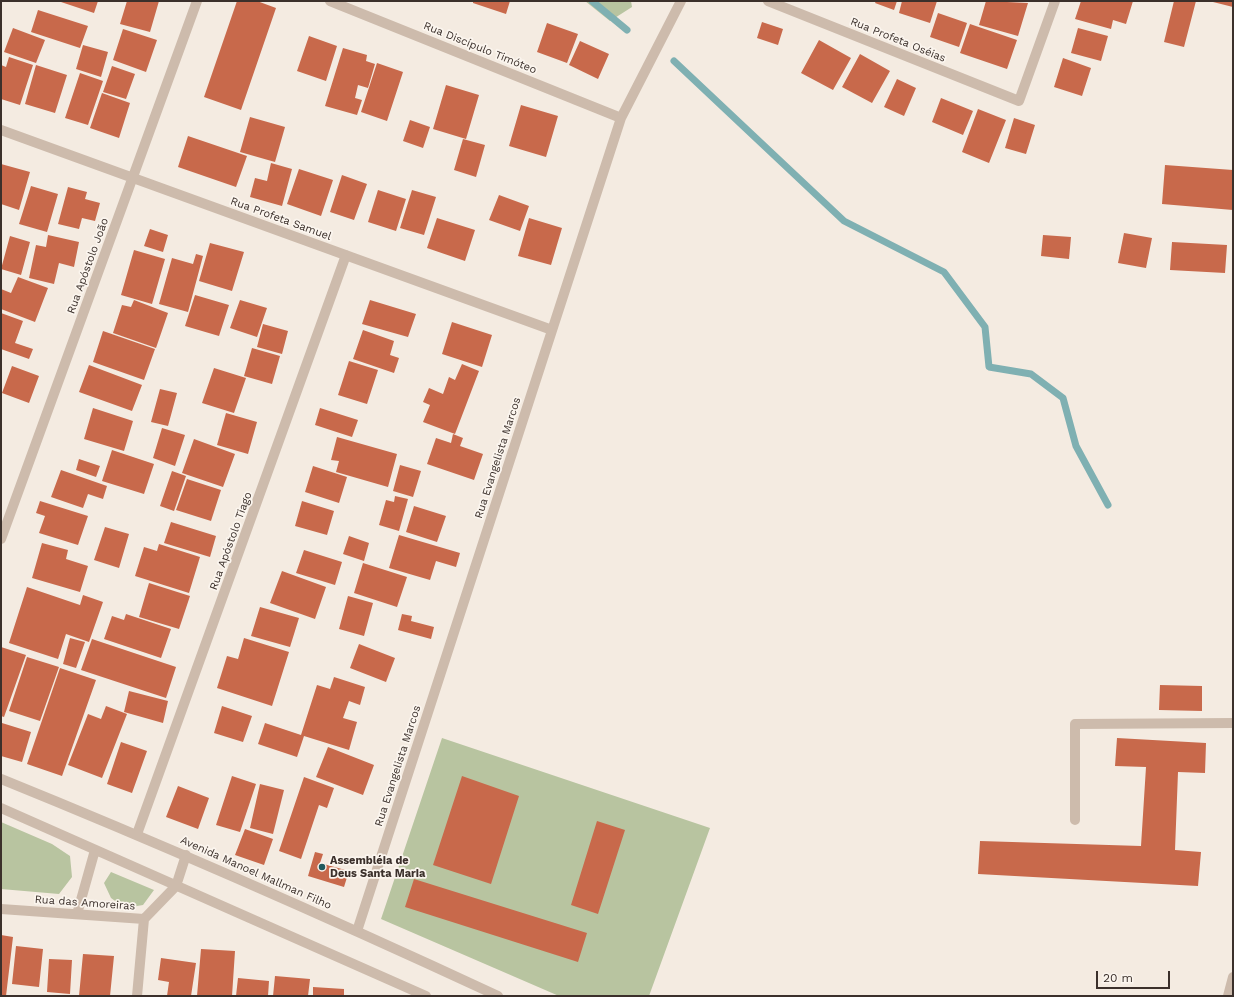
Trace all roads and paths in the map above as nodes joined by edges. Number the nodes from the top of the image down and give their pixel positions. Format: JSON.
{"nodes":[{"id":1,"x":197,"y":1,"type":"edge"},
{"id":2,"x":330,"y":1,"type":"edge"},
{"id":3,"x":681,"y":1,"type":"edge"},
{"id":4,"x":768,"y":1,"type":"edge"},
{"id":5,"x":1055,"y":1,"type":"edge"},
{"id":6,"x":621,"y":118,"type":"junction"},
{"id":7,"x":1,"y":130,"type":"edge"},
{"id":8,"x":133,"y":178,"type":"junction"},
{"id":9,"x":346,"y":255,"type":"junction"},
{"id":10,"x":552,"y":330,"type":"junction"},
{"id":11,"x":1,"y":539,"type":"edge"},
{"id":12,"x":1233,"y":723,"type":"edge"},
{"id":13,"x":1,"y":779,"type":"edge"},
{"id":14,"x":1,"y":808,"type":"edge"},
{"id":15,"x":1075,"y":820,"type":"dead end"},
{"id":16,"x":137,"y":834,"type":"junction"},
{"id":17,"x":95,"y":850,"type":"junction"},
{"id":18,"x":186,"y":855,"type":"junction"},
{"id":19,"x":176,"y":886,"type":"junction"},
{"id":20,"x":1,"y":909,"type":"edge"},
{"id":21,"x":77,"y":914,"type":"junction"},
{"id":22,"x":144,"y":920,"type":"junction"},
{"id":23,"x":357,"y":931,"type":"junction"},
{"id":24,"x":1233,"y":977,"type":"edge"},
{"id":25,"x":137,"y":996,"type":"edge"},
{"id":26,"x":426,"y":996,"type":"edge"},
{"id":27,"x":498,"y":996,"type":"edge"},
{"id":28,"x":1228,"y":996,"type":"edge"}],
"edges":[{"from":1,"to":8,"type":"street","name":"Rua Apóstolo João"},
{"from":2,"to":6,"type":"street","name":"Rua Discípulo Timóteo"},
{"from":3,"to":6,"type":"street","name":"Rua Evangelista Marcos"},
{"from":4,"to":5,"type":"street","name":"Rua Profeta Oséias"},
{"from":6,"to":10,"type":"street","name":"Rua Evangelista Marcos"},
{"from":7,"to":8,"type":"street","name":"Rua Profeta Samuel"},
{"from":8,"to":9,"type":"street","name":"Rua Profeta Samuel"},
{"from":8,"to":11,"type":"street","name":"Rua Apóstolo João"},
{"from":9,"to":10,"type":"street","name":"Rua Profeta Samuel"},
{"from":9,"to":16,"type":"street","name":"Rua Apóstolo Tiago"},
{"from":10,"to":23,"type":"street","name":"Rua Evangelista Marcos"},
{"from":12,"to":15,"type":"street"},
{"from":13,"to":16,"type":"street","name":"Avenida Manoel Mallman Filho"},
{"from":14,"to":17,"type":"street"},
{"from":16,"to":18,"type":"street","name":"Avenida Manoel Mallman Filho"},
{"from":17,"to":19,"type":"street"},
{"from":17,"to":21,"type":"street"},
{"from":18,"to":19,"type":"street"},
{"from":18,"to":23,"type":"street","name":"Avenida Manoel Mallman Filho"},
{"from":19,"to":22,"type":"street","name":"Rua das Amoreiras"},
{"from":19,"to":26,"type":"street"},
{"from":20,"to":21,"type":"street","name":"Rua das Amoreiras"},
{"from":21,"to":22,"type":"street","name":"Rua das Amoreiras"},
{"from":22,"to":25,"type":"street"},
{"from":23,"to":27,"type":"street","name":"Avenida Manoel Mallman Filho"},
{"from":24,"to":28,"type":"street"}]}
